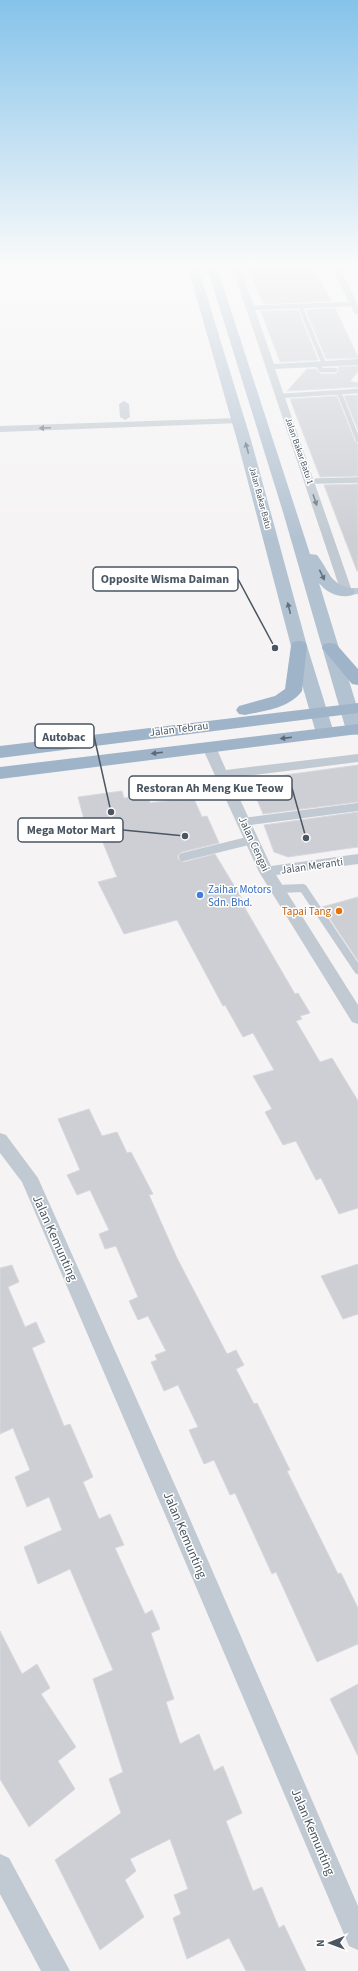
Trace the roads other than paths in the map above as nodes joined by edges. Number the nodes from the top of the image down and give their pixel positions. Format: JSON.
{"nodes":[{"id":1,"x":221,"y":356,"type":"edge"},
{"id":2,"x":236,"y":356,"type":"edge"},
{"id":3,"x":240,"y":356,"type":"edge"},
{"id":4,"x":266,"y":356,"type":"edge"},
{"id":5,"x":317,"y":356,"type":"edge"},
{"id":6,"x":358,"y":362,"type":"edge"},
{"id":7,"x":320,"y":364,"type":"junction"},
{"id":8,"x":270,"y":367,"type":"junction"},
{"id":9,"x":335,"y":370,"type":"dead end"},
{"id":10,"x":358,"y":391,"type":"edge"},
{"id":11,"x":339,"y":392,"type":"junction"},
{"id":12,"x":280,"y":396,"type":"junction"},
{"id":13,"x":124,"y":404,"type":"dead end"},
{"id":14,"x":240,"y":417,"type":"junction"},
{"id":15,"x":125,"y":418,"type":"junction"},
{"id":16,"x":0,"y":421,"type":"edge"},
{"id":17,"x":0,"y":429,"type":"edge"},
{"id":18,"x":358,"y":440,"type":"edge"},
{"id":19,"x":358,"y":480,"type":"edge"},
{"id":20,"x":317,"y":481,"type":"dead end"},
{"id":21,"x":290,"y":512,"type":"junction"},
{"id":22,"x":302,"y":550,"type":"junction"},
{"id":23,"x":352,"y":591,"type":"edge"},
{"id":24,"x":299,"y":646,"type":"junction"},
{"id":25,"x":330,"y":648,"type":"junction"},
{"id":26,"x":358,"y":680,"type":"edge"},
{"id":27,"x":353,"y":708,"type":"edge"},
{"id":28,"x":318,"y":713,"type":"junction"},
{"id":29,"x":356,"y":730,"type":"edge"},
{"id":30,"x":324,"y":733,"type":"junction"},
{"id":31,"x":209,"y":747,"type":"junction"},
{"id":32,"x":9,"y":750,"type":"edge"},
{"id":33,"x":358,"y":758,"type":"edge"},
{"id":34,"x":0,"y":773,"type":"edge"},
{"id":35,"x":223,"y":779,"type":"junction"},
{"id":36,"x":151,"y":792,"type":"dead end"},
{"id":37,"x":358,"y":807,"type":"edge"},
{"id":38,"x":243,"y":822,"type":"junction"},
{"id":39,"x":252,"y":840,"type":"junction"},
{"id":40,"x":183,"y":857,"type":"dead end"},
{"id":41,"x":358,"y":859,"type":"edge"},
{"id":42,"x":266,"y":872,"type":"junction"},
{"id":43,"x":277,"y":889,"type":"junction"},
{"id":44,"x":358,"y":970,"type":"edge"},
{"id":45,"x":358,"y":1018,"type":"edge"},
{"id":46,"x":0,"y":1140,"type":"edge"},
{"id":47,"x":0,"y":1867,"type":"edge"},
{"id":48,"x":358,"y":1937,"type":"edge"},
{"id":49,"x":56,"y":1971,"type":"edge"}],
"edges":[{"from":1,"to":14,"type":"main road","name":"Jalan Bakar Batu"},
{"from":2,"to":14,"type":"main road"},
{"from":3,"to":21,"type":"main road"},
{"from":4,"to":8,"type":"street","name":"Jalan Bakar Batu 1"},
{"from":5,"to":7,"type":"lane"},
{"from":6,"to":7,"type":"street"},
{"from":7,"to":8,"type":"street"},
{"from":7,"to":9,"type":"lane"},
{"from":8,"to":12,"type":"street","name":"Jalan Bakar Batu 1"},
{"from":10,"to":11,"type":"lane"},
{"from":11,"to":12,"type":"lane"},
{"from":11,"to":18,"type":"lane"},
{"from":12,"to":23,"type":"street","name":"Jalan Bakar Batu 1","one_way":true},
{"from":13,"to":15,"type":"street"},
{"from":14,"to":15,"type":"street"},
{"from":14,"to":17,"type":"street","one_way":true},
{"from":14,"to":21,"type":"main road"},
{"from":24,"to":14,"type":"main road","name":"Jalan Bakar Batu","one_way":true},
{"from":15,"to":16,"type":"street"},
{"from":19,"to":20,"type":"lane"},
{"from":21,"to":22,"type":"main road"},
{"from":22,"to":23,"type":"main road","one_way":true},
{"from":22,"to":25,"type":"main road"},
{"from":24,"to":28,"type":"main road","name":"Jalan Bakar Batu"},
{"from":24,"to":32,"type":"highway"},
{"from":25,"to":26,"type":"highway"},
{"from":25,"to":27,"type":"main road"},
{"from":27,"to":28,"type":"highway","name":"Jalan Tebrau"},
{"from":27,"to":29,"type":"main road"},
{"from":28,"to":30,"type":"main road","name":"Jalan Bakar Batu"},
{"from":28,"to":32,"type":"highway","name":"Jalan Tebrau"},
{"from":29,"to":30,"type":"highway","name":"Jalan Tebrau"},
{"from":30,"to":31,"type":"highway","name":"Jalan Tebrau","one_way":true},
{"from":31,"to":34,"type":"highway","name":"Jalan Tebrau","one_way":true},
{"from":31,"to":35,"type":"street","name":"Jalan Cengai"},
{"from":33,"to":35,"type":"street"},
{"from":35,"to":36,"type":"lane"},
{"from":35,"to":38,"type":"street","name":"Jalan Cengai"},
{"from":37,"to":38,"type":"lane"},
{"from":38,"to":39,"type":"street","name":"Jalan Cengai"},
{"from":39,"to":40,"type":"lane"},
{"from":39,"to":42,"type":"street","name":"Jalan Cengai"},
{"from":41,"to":42,"type":"street","name":"Jalan Meranti"},
{"from":42,"to":43,"type":"street","name":"Jalan Cengai"},
{"from":43,"to":44,"type":"lane"},
{"from":43,"to":45,"type":"street","name":"Jalan Cengai"},
{"from":46,"to":48,"type":"street","name":"Jalan Kemunting"},
{"from":47,"to":49,"type":"street"}]}
